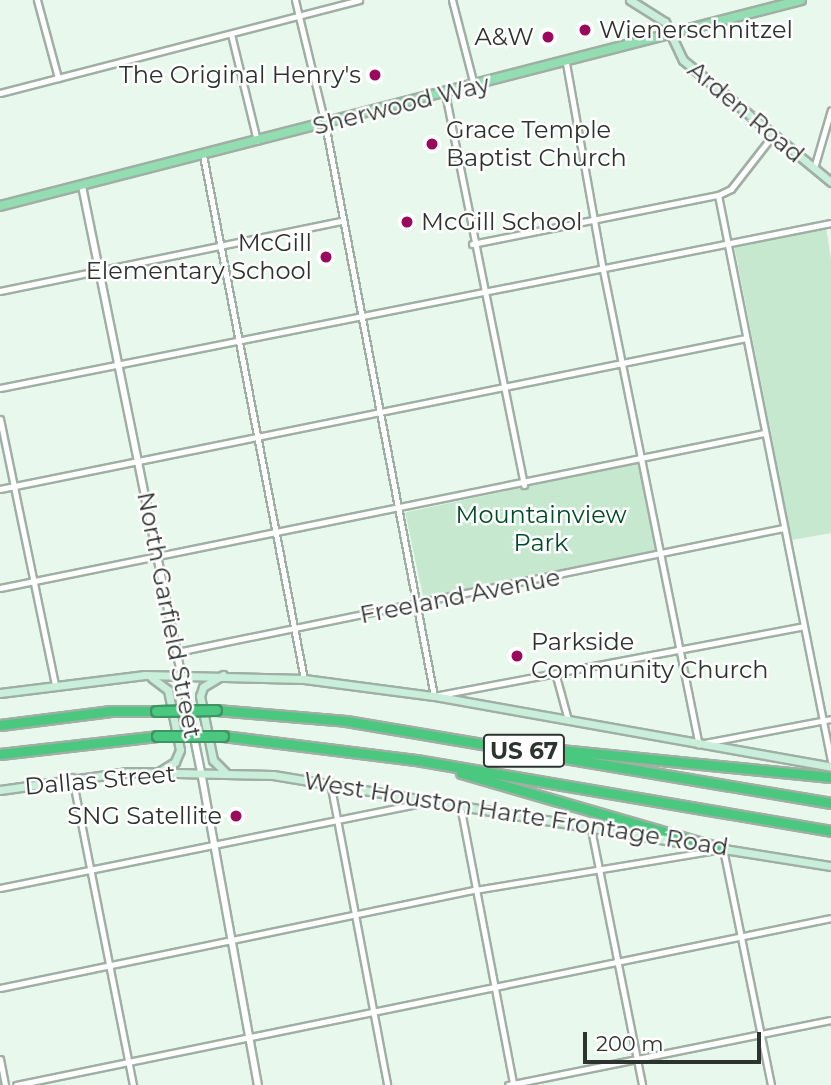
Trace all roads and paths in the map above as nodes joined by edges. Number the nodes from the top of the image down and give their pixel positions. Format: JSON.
{"nodes":[{"id":1,"x":37,"y":0,"type":"edge"},
{"id":2,"x":295,"y":0,"type":"edge"},
{"id":3,"x":359,"y":0,"type":"edge"},
{"id":4,"x":452,"y":0,"type":"edge"},
{"id":5,"x":629,"y":0,"type":"edge"},
{"id":6,"x":801,"y":0,"type":"edge"},
{"id":7,"x":298,"y":14,"type":"junction"},
{"id":8,"x":231,"y":34,"type":"junction"},
{"id":9,"x":670,"y":36,"type":"junction"},
{"id":10,"x":566,"y":62,"type":"junction"},
{"id":11,"x":58,"y":78,"type":"junction"},
{"id":12,"x":474,"y":86,"type":"junction"},
{"id":13,"x":0,"y":93,"type":"edge"},
{"id":14,"x":445,"y":93,"type":"junction"},
{"id":15,"x":831,"y":110,"type":"edge"},
{"id":16,"x":325,"y":124,"type":"junction"},
{"id":17,"x":773,"y":135,"type":"junction"},
{"id":18,"x":257,"y":141,"type":"junction"},
{"id":19,"x":203,"y":155,"type":"junction"},
{"id":20,"x":814,"y":168,"type":"junction"},
{"id":21,"x":831,"y":182,"type":"edge"},
{"id":22,"x":82,"y":186,"type":"junction"},
{"id":23,"x":718,"y":195,"type":"junction"},
{"id":24,"x":0,"y":206,"type":"edge"},
{"id":25,"x":596,"y":220,"type":"junction"},
{"id":26,"x":341,"y":221,"type":"junction"},
{"id":27,"x":831,"y":223,"type":"edge"},
{"id":28,"x":726,"y":241,"type":"junction"},
{"id":29,"x":219,"y":244,"type":"junction"},
{"id":30,"x":472,"y":244,"type":"junction"},
{"id":31,"x":602,"y":265,"type":"junction"},
{"id":32,"x":99,"y":269,"type":"junction"},
{"id":33,"x":483,"y":291,"type":"junction"},
{"id":34,"x":0,"y":292,"type":"edge"},
{"id":35,"x":362,"y":317,"type":"junction"},
{"id":36,"x":746,"y":338,"type":"junction"},
{"id":37,"x":238,"y":341,"type":"junction"},
{"id":38,"x":624,"y":362,"type":"junction"},
{"id":39,"x":118,"y":363,"type":"junction"},
{"id":40,"x":0,"y":388,"type":"edge"},
{"id":41,"x":501,"y":388,"type":"junction"},
{"id":42,"x":380,"y":412,"type":"junction"},
{"id":43,"x":0,"y":419,"type":"edge"},
{"id":44,"x":764,"y":433,"type":"junction"},
{"id":45,"x":256,"y":437,"type":"junction"},
{"id":46,"x":641,"y":460,"type":"junction"},
{"id":47,"x":138,"y":462,"type":"junction"},
{"id":48,"x":524,"y":485,"type":"junction"},
{"id":49,"x":14,"y":486,"type":"junction"},
{"id":50,"x":0,"y":489,"type":"edge"},
{"id":51,"x":399,"y":509,"type":"junction"},
{"id":52,"x":783,"y":528,"type":"junction"},
{"id":53,"x":275,"y":533,"type":"junction"},
{"id":54,"x":659,"y":555,"type":"junction"},
{"id":55,"x":157,"y":557,"type":"junction"},
{"id":56,"x":34,"y":582,"type":"junction"},
{"id":57,"x":0,"y":588,"type":"edge"},
{"id":58,"x":417,"y":605,"type":"junction"},
{"id":59,"x":803,"y":626,"type":"junction"},
{"id":60,"x":295,"y":629,"type":"junction"},
{"id":61,"x":177,"y":652,"type":"junction"},
{"id":62,"x":679,"y":652,"type":"junction"},
{"id":63,"x":145,"y":675,"type":"junction"},
{"id":64,"x":181,"y":675,"type":"junction"},
{"id":65,"x":223,"y":675,"type":"junction"},
{"id":66,"x":556,"y":676,"type":"junction"},
{"id":67,"x":304,"y":679,"type":"junction"},
{"id":68,"x":55,"y":684,"type":"junction"},
{"id":69,"x":0,"y":693,"type":"edge"},
{"id":70,"x":434,"y":696,"type":"junction"},
{"id":71,"x":568,"y":720,"type":"junction"},
{"id":72,"x":828,"y":720,"type":"edge"},
{"id":73,"x":0,"y":724,"type":"edge"},
{"id":74,"x":439,"y":736,"type":"junction"},
{"id":75,"x":699,"y":744,"type":"junction"},
{"id":76,"x":0,"y":754,"type":"edge"},
{"id":77,"x":416,"y":760,"type":"junction"},
{"id":78,"x":831,"y":761,"type":"edge"},
{"id":79,"x":831,"y":767,"type":"edge"},
{"id":80,"x":159,"y":772,"type":"junction"},
{"id":81,"x":201,"y":772,"type":"junction"},
{"id":82,"x":226,"y":773,"type":"junction"},
{"id":83,"x":72,"y":777,"type":"junction"},
{"id":84,"x":831,"y":777,"type":"edge"},
{"id":85,"x":330,"y":782,"type":"junction"},
{"id":86,"x":0,"y":790,"type":"edge"},
{"id":87,"x":432,"y":801,"type":"junction"},
{"id":88,"x":831,"y":803,"type":"edge"},
{"id":89,"x":460,"y":805,"type":"junction"},
{"id":90,"x":338,"y":821,"type":"junction"},
{"id":91,"x":591,"y":829,"type":"junction"},
{"id":92,"x":831,"y":831,"type":"edge"},
{"id":93,"x":215,"y":845,"type":"junction"},
{"id":94,"x":723,"y":849,"type":"junction"},
{"id":95,"x":831,"y":866,"type":"edge"},
{"id":96,"x":599,"y":867,"type":"junction"},
{"id":97,"x":90,"y":869,"type":"junction"},
{"id":98,"x":0,"y":888,"type":"edge"},
{"id":99,"x":475,"y":891,"type":"junction"},
{"id":100,"x":355,"y":917,"type":"junction"},
{"id":101,"x":831,"y":918,"type":"edge"},
{"id":102,"x":739,"y":939,"type":"junction"},
{"id":103,"x":229,"y":942,"type":"junction"},
{"id":104,"x":618,"y":963,"type":"junction"},
{"id":105,"x":110,"y":966,"type":"junction"},
{"id":106,"x":0,"y":988,"type":"edge"},
{"id":107,"x":495,"y":988,"type":"junction"},
{"id":108,"x":373,"y":1014,"type":"junction"},
{"id":109,"x":831,"y":1020,"type":"edge"},
{"id":110,"x":761,"y":1034,"type":"junction"},
{"id":111,"x":247,"y":1037,"type":"junction"},
{"id":112,"x":0,"y":1059,"type":"edge"},
{"id":113,"x":637,"y":1059,"type":"junction"},
{"id":114,"x":128,"y":1062,"type":"junction"},
{"id":115,"x":543,"y":1082,"type":"edge"},
{"id":116,"x":511,"y":1084,"type":"edge"},
{"id":117,"x":5,"y":1085,"type":"edge"},
{"id":118,"x":16,"y":1085,"type":"edge"},
{"id":119,"x":133,"y":1085,"type":"edge"},
{"id":120,"x":258,"y":1085,"type":"edge"},
{"id":121,"x":387,"y":1085,"type":"edge"},
{"id":122,"x":642,"y":1085,"type":"edge"},
{"id":123,"x":771,"y":1085,"type":"edge"}],
"edges":[{"from":1,"to":11,"type":"street"},
{"from":2,"to":7,"type":"street"},
{"from":3,"to":7,"type":"street"},
{"from":4,"to":12,"type":"street"},
{"from":5,"to":9,"type":"main road","name":"Arden Road"},
{"from":6,"to":9,"type":"main road","name":"Sherwood Way"},
{"from":7,"to":8,"type":"street"},
{"from":7,"to":16,"type":"street"},
{"from":8,"to":11,"type":"street"},
{"from":8,"to":18,"type":"street"},
{"from":9,"to":10,"type":"main road","name":"Sherwood Way"},
{"from":9,"to":17,"type":"main road","name":"Arden Road"},
{"from":10,"to":12,"type":"main road","name":"Sherwood Way"},
{"from":10,"to":25,"type":"street"},
{"from":11,"to":13,"type":"street"},
{"from":12,"to":14,"type":"main road","name":"Sherwood Way"},
{"from":14,"to":16,"type":"main road","name":"Sherwood Way"},
{"from":14,"to":30,"type":"street"},
{"from":15,"to":20,"type":"street"},
{"from":16,"to":18,"type":"main road","name":"Sherwood Way"},
{"from":16,"to":26,"type":"street"},
{"from":17,"to":20,"type":"main road","name":"Arden Road"},
{"from":17,"to":23,"type":"street"},
{"from":18,"to":19,"type":"main road","name":"Sherwood Way"},
{"from":19,"to":22,"type":"main road","name":"Sherwood Way"},
{"from":19,"to":29,"type":"street"},
{"from":20,"to":21,"type":"main road","name":"Arden Road"},
{"from":22,"to":24,"type":"main road","name":"Sherwood Way"},
{"from":22,"to":32,"type":"street","name":"North Garfield Street"},
{"from":23,"to":25,"type":"street"},
{"from":23,"to":28,"type":"street"},
{"from":25,"to":30,"type":"street"},
{"from":25,"to":31,"type":"street"},
{"from":26,"to":29,"type":"street"},
{"from":26,"to":35,"type":"street"},
{"from":27,"to":28,"type":"street"},
{"from":28,"to":31,"type":"street"},
{"from":28,"to":36,"type":"street"},
{"from":29,"to":32,"type":"street"},
{"from":29,"to":37,"type":"street"},
{"from":30,"to":33,"type":"street"},
{"from":31,"to":33,"type":"street"},
{"from":31,"to":38,"type":"street"},
{"from":32,"to":34,"type":"street"},
{"from":32,"to":39,"type":"street","name":"North Garfield Street"},
{"from":33,"to":35,"type":"street"},
{"from":33,"to":41,"type":"street"},
{"from":35,"to":37,"type":"street"},
{"from":35,"to":42,"type":"street"},
{"from":36,"to":38,"type":"street"},
{"from":36,"to":44,"type":"street"},
{"from":37,"to":39,"type":"street"},
{"from":37,"to":45,"type":"street"},
{"from":38,"to":41,"type":"street"},
{"from":38,"to":46,"type":"street"},
{"from":39,"to":40,"type":"street"},
{"from":39,"to":47,"type":"street","name":"North Garfield Street"},
{"from":41,"to":42,"type":"street"},
{"from":41,"to":48,"type":"street"},
{"from":42,"to":45,"type":"street"},
{"from":42,"to":51,"type":"street"},
{"from":43,"to":49,"type":"street"},
{"from":44,"to":46,"type":"street"},
{"from":44,"to":52,"type":"street"},
{"from":45,"to":47,"type":"street"},
{"from":45,"to":53,"type":"street"},
{"from":46,"to":48,"type":"street"},
{"from":46,"to":54,"type":"street"},
{"from":47,"to":49,"type":"street"},
{"from":47,"to":55,"type":"street","name":"North Garfield Street"},
{"from":48,"to":51,"type":"street"},
{"from":49,"to":50,"type":"street"},
{"from":49,"to":56,"type":"street"},
{"from":51,"to":53,"type":"street"},
{"from":51,"to":58,"type":"street"},
{"from":52,"to":54,"type":"street","name":"Freeland Avenue"},
{"from":52,"to":59,"type":"street"},
{"from":53,"to":55,"type":"street"},
{"from":53,"to":60,"type":"street"},
{"from":54,"to":58,"type":"street","name":"Freeland Avenue"},
{"from":54,"to":62,"type":"street"},
{"from":55,"to":56,"type":"street"},
{"from":55,"to":61,"type":"street","name":"North Garfield Street"},
{"from":56,"to":57,"type":"street"},
{"from":56,"to":68,"type":"street"},
{"from":58,"to":60,"type":"street","name":"Freeland Avenue"},
{"from":58,"to":70,"type":"street"},
{"from":59,"to":62,"type":"street"},
{"from":59,"to":72,"type":"street"},
{"from":60,"to":61,"type":"street","name":"Freeland Avenue"},
{"from":60,"to":67,"type":"street"},
{"from":61,"to":64,"type":"street","name":"North Garfield Street"},
{"from":62,"to":66,"type":"street"},
{"from":62,"to":75,"type":"street"},
{"from":63,"to":64,"type":"main road"},
{"from":63,"to":68,"type":"main road"},
{"from":63,"to":80,"type":"main road"},
{"from":64,"to":65,"type":"main road"},
{"from":64,"to":81,"type":"street","name":"North Garfield Street"},
{"from":65,"to":67,"type":"main road"},
{"from":65,"to":82,"type":"main road"},
{"from":66,"to":70,"type":"street"},
{"from":66,"to":71,"type":"street"},
{"from":67,"to":70,"type":"main road"},
{"from":68,"to":69,"type":"main road"},
{"from":70,"to":71,"type":"main road"},
{"from":71,"to":75,"type":"main road"},
{"from":72,"to":75,"type":"street"},
{"from":72,"to":78,"type":"street"},
{"from":73,"to":74,"type":"highway","number":"US 67","bridge":true},
{"from":74,"to":84,"type":"highway"},
{"from":74,"to":88,"type":"highway","number":"US 67"},
{"from":75,"to":79,"type":"main road"},
{"from":76,"to":77,"type":"highway","number":"US 67","bridge":true},
{"from":77,"to":92,"type":"highway","number":"US 67"},
{"from":77,"to":94,"type":"highway"},
{"from":80,"to":81,"type":"main road","name":"Dallas Street"},
{"from":80,"to":83,"type":"main road","name":"Dallas Street"},
{"from":81,"to":82,"type":"main road","name":"West Houston Harte Frontage Road"},
{"from":81,"to":93,"type":"street","name":"North Garfield Street"},
{"from":82,"to":85,"type":"main road","name":"West Houston Harte Frontage Road"},
{"from":83,"to":86,"type":"main road","name":"Dallas Street"},
{"from":83,"to":97,"type":"street"},
{"from":85,"to":87,"type":"main road","name":"West Houston Harte Frontage Road"},
{"from":85,"to":90,"type":"street"},
{"from":87,"to":89,"type":"main road","name":"West Houston Harte Frontage Road"},
{"from":87,"to":90,"type":"street"},
{"from":89,"to":91,"type":"main road","name":"West Houston Harte Frontage Road"},
{"from":89,"to":99,"type":"street"},
{"from":90,"to":93,"type":"street"},
{"from":90,"to":100,"type":"street"},
{"from":91,"to":94,"type":"main road","name":"West Houston Harte Frontage Road"},
{"from":91,"to":96,"type":"street"},
{"from":93,"to":97,"type":"street"},
{"from":93,"to":103,"type":"street","name":"North Garfield Street"},
{"from":94,"to":95,"type":"main road","name":"West Houston Harte Frontage Road"},
{"from":94,"to":96,"type":"street"},
{"from":94,"to":102,"type":"street"},
{"from":96,"to":99,"type":"street"},
{"from":96,"to":104,"type":"street"},
{"from":97,"to":98,"type":"street"},
{"from":97,"to":105,"type":"street"},
{"from":99,"to":100,"type":"street"},
{"from":99,"to":107,"type":"street"},
{"from":100,"to":103,"type":"street"},
{"from":100,"to":108,"type":"street"},
{"from":101,"to":102,"type":"street"},
{"from":102,"to":104,"type":"street"},
{"from":102,"to":110,"type":"street"},
{"from":103,"to":105,"type":"street"},
{"from":103,"to":111,"type":"street","name":"North Garfield Street"},
{"from":104,"to":107,"type":"street"},
{"from":104,"to":113,"type":"street"},
{"from":105,"to":106,"type":"street"},
{"from":105,"to":114,"type":"street"},
{"from":107,"to":108,"type":"street"},
{"from":107,"to":116,"type":"street"},
{"from":108,"to":111,"type":"street"},
{"from":108,"to":121,"type":"street"},
{"from":109,"to":110,"type":"street"},
{"from":110,"to":113,"type":"street"},
{"from":110,"to":123,"type":"street"},
{"from":111,"to":114,"type":"street"},
{"from":111,"to":120,"type":"street","name":"North Garfield Street"},
{"from":112,"to":117,"type":"street"},
{"from":113,"to":115,"type":"street"},
{"from":113,"to":122,"type":"street"},
{"from":114,"to":118,"type":"street"},
{"from":114,"to":119,"type":"street"},
{"from":115,"to":116,"type":"street"}]}
